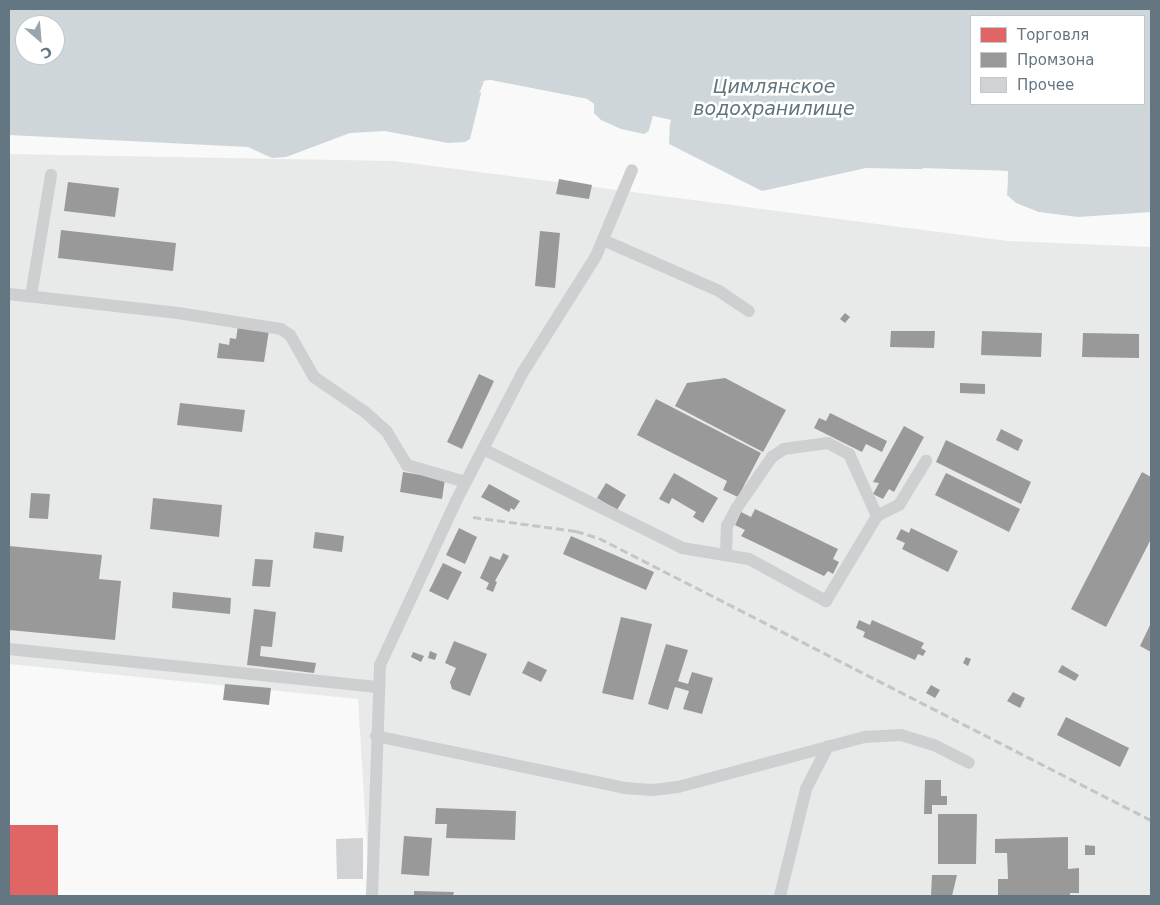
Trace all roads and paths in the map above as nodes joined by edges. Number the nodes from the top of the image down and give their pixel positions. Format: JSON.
{"nodes":[{"id":1,"x":632,"y":170,"type":"dead end"},
{"id":2,"x":50,"y":175,"type":"dead end"},
{"id":3,"x":604,"y":240,"type":"junction"},
{"id":4,"x":9,"y":294,"type":"edge"},
{"id":5,"x":31,"y":296,"type":"junction"},
{"id":6,"x":749,"y":310,"type":"dead end"},
{"id":7,"x":483,"y":449,"type":"junction"},
{"id":8,"x":926,"y":461,"type":"dead end"},
{"id":9,"x":466,"y":482,"type":"junction"},
{"id":10,"x":877,"y":516,"type":"junction"},
{"id":11,"x":726,"y":553,"type":"junction"},
{"id":12,"x":9,"y":649,"type":"edge"},
{"id":13,"x":377,"y":687,"type":"junction"},
{"id":14,"x":376,"y":736,"type":"junction"},
{"id":15,"x":828,"y":746,"type":"junction"},
{"id":16,"x":969,"y":763,"type":"dead end"},
{"id":17,"x":372,"y":896,"type":"edge"},
{"id":18,"x":780,"y":896,"type":"edge"}],
"edges":[{"from":1,"to":3,"type":"lane"},
{"from":2,"to":5,"type":"lane"},
{"from":3,"to":6,"type":"lane"},
{"from":3,"to":7,"type":"lane"},
{"from":4,"to":5,"type":"lane"},
{"from":5,"to":9,"type":"lane"},
{"from":7,"to":9,"type":"lane"},
{"from":7,"to":11,"type":"lane"},
{"from":8,"to":10,"type":"lane"},
{"from":9,"to":13,"type":"lane"},
{"from":10,"to":11,"type":"lane"},
{"from":10,"to":11,"type":"lane"},
{"from":12,"to":13,"type":"lane"},
{"from":13,"to":14,"type":"lane"},
{"from":14,"to":15,"type":"lane"},
{"from":14,"to":17,"type":"lane"},
{"from":15,"to":16,"type":"lane"},
{"from":15,"to":18,"type":"lane"}]}
